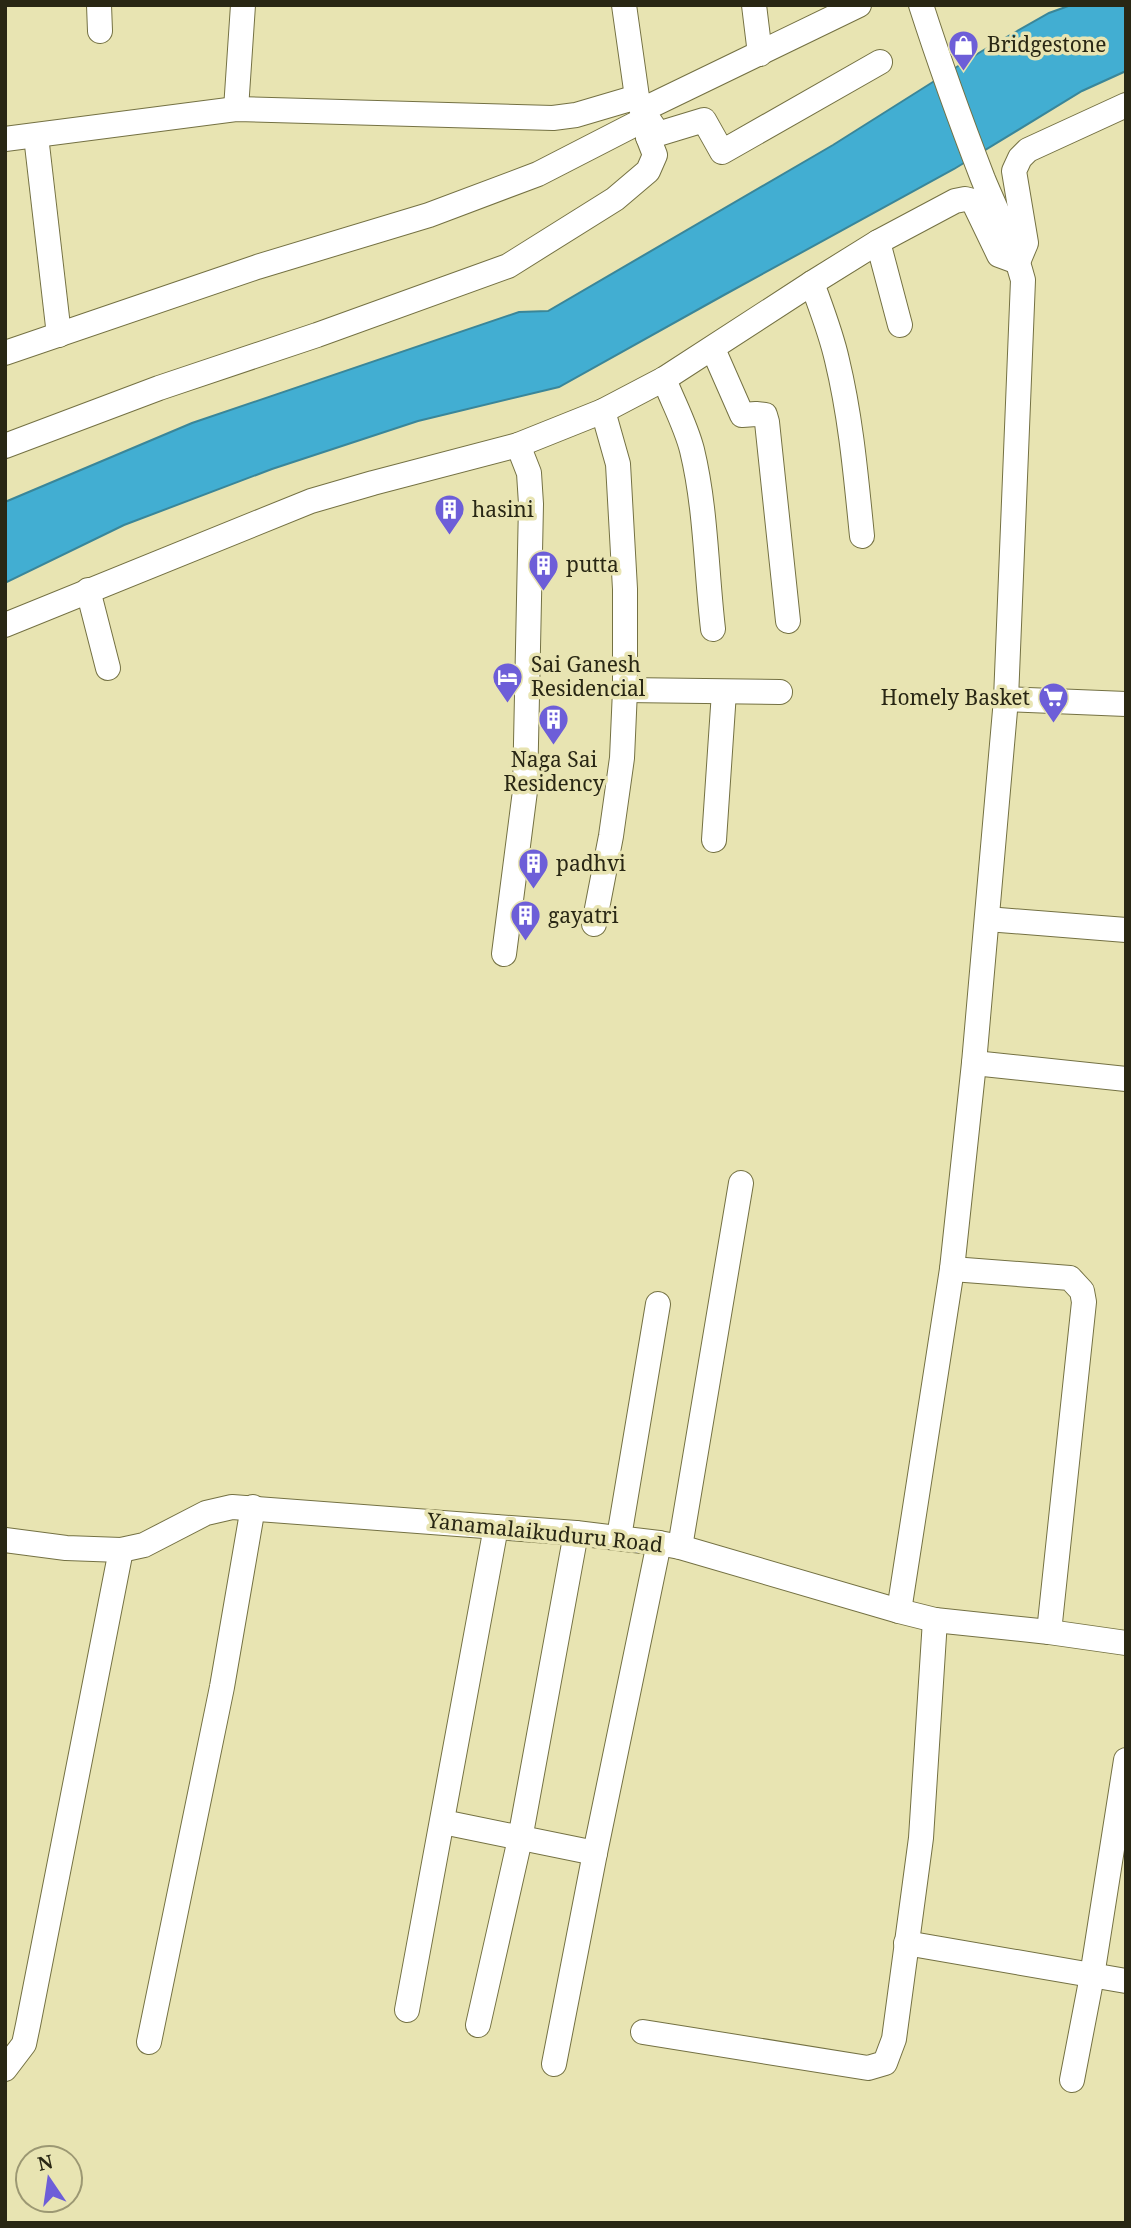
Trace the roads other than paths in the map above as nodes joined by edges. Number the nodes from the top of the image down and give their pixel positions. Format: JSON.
{"nodes":[{"id":1,"x":99,"y":5,"type":"edge"},
{"id":2,"x":243,"y":5,"type":"edge"},
{"id":3,"x":624,"y":5,"type":"edge"},
{"id":4,"x":754,"y":5,"type":"edge"},
{"id":5,"x":859,"y":5,"type":"edge"},
{"id":6,"x":921,"y":5,"type":"edge"},
{"id":7,"x":100,"y":30,"type":"dead end"},
{"id":8,"x":760,"y":54,"type":"junction"},
{"id":9,"x":880,"y":62,"type":"dead end"},
{"id":10,"x":1126,"y":105,"type":"edge"},
{"id":11,"x":236,"y":108,"type":"junction"},
{"id":12,"x":643,"y":116,"type":"junction"},
{"id":13,"x":36,"y":136,"type":"junction"},
{"id":14,"x":5,"y":139,"type":"edge"},
{"id":15,"x":878,"y":242,"type":"junction"},
{"id":16,"x":1018,"y":262,"type":"junction"},
{"id":17,"x":811,"y":283,"type":"junction"},
{"id":18,"x":900,"y":325,"type":"dead end"},
{"id":19,"x":59,"y":335,"type":"junction"},
{"id":20,"x":713,"y":349,"type":"junction"},
{"id":21,"x":5,"y":353,"type":"edge"},
{"id":22,"x":664,"y":379,"type":"junction"},
{"id":23,"x":603,"y":411,"type":"junction"},
{"id":24,"x":518,"y":445,"type":"junction"},
{"id":25,"x":5,"y":446,"type":"edge"},
{"id":26,"x":862,"y":536,"type":"dead end"},
{"id":27,"x":88,"y":590,"type":"junction"},
{"id":28,"x":788,"y":621,"type":"dead end"},
{"id":29,"x":5,"y":625,"type":"edge"},
{"id":30,"x":713,"y":629,"type":"dead end"},
{"id":31,"x":108,"y":668,"type":"dead end"},
{"id":32,"x":625,"y":690,"type":"junction"},
{"id":33,"x":724,"y":692,"type":"junction"},
{"id":34,"x":780,"y":692,"type":"dead end"},
{"id":35,"x":1006,"y":699,"type":"junction"},
{"id":36,"x":1126,"y":704,"type":"edge"},
{"id":37,"x":713,"y":840,"type":"dead end"},
{"id":38,"x":988,"y":919,"type":"junction"},
{"id":39,"x":594,"y":924,"type":"dead end"},
{"id":40,"x":1126,"y":930,"type":"edge"},
{"id":41,"x":504,"y":954,"type":"dead end"},
{"id":42,"x":974,"y":1063,"type":"junction"},
{"id":43,"x":1126,"y":1079,"type":"edge"},
{"id":44,"x":741,"y":1184,"type":"dead end"},
{"id":45,"x":952,"y":1269,"type":"junction"},
{"id":46,"x":658,"y":1304,"type":"dead end"},
{"id":47,"x":253,"y":1507,"type":"junction"},
{"id":48,"x":496,"y":1527,"type":"junction"},
{"id":49,"x":576,"y":1533,"type":"junction"},
{"id":50,"x":618,"y":1537,"type":"junction"},
{"id":51,"x":5,"y":1540,"type":"edge"},
{"id":52,"x":669,"y":1545,"type":"junction"},
{"id":53,"x":121,"y":1550,"type":"junction"},
{"id":54,"x":899,"y":1611,"type":"junction"},
{"id":55,"x":935,"y":1620,"type":"junction"},
{"id":56,"x":1049,"y":1632,"type":"junction"},
{"id":57,"x":1126,"y":1643,"type":"edge"},
{"id":58,"x":1126,"y":1760,"type":"edge"},
{"id":59,"x":443,"y":1822,"type":"junction"},
{"id":60,"x":520,"y":1839,"type":"junction"},
{"id":61,"x":595,"y":1853,"type":"junction"},
{"id":62,"x":906,"y":1943,"type":"junction"},
{"id":63,"x":1092,"y":1976,"type":"junction"},
{"id":64,"x":1126,"y":1981,"type":"edge"},
{"id":65,"x":407,"y":2010,"type":"dead end"},
{"id":66,"x":478,"y":2025,"type":"dead end"},
{"id":67,"x":643,"y":2032,"type":"dead end"},
{"id":68,"x":149,"y":2042,"type":"dead end"},
{"id":69,"x":554,"y":2064,"type":"dead end"},
{"id":70,"x":5,"y":2069,"type":"edge"},
{"id":71,"x":1073,"y":2080,"type":"dead end"}],
"edges":[{"from":1,"to":7,"type":"street"},
{"from":2,"to":11,"type":"street"},
{"from":3,"to":12,"type":"street"},
{"from":4,"to":8,"type":"street"},
{"from":5,"to":8,"type":"street"},
{"from":6,"to":16,"type":"street"},
{"from":8,"to":12,"type":"street"},
{"from":9,"to":12,"type":"street"},
{"from":10,"to":16,"type":"street"},
{"from":11,"to":12,"type":"street"},
{"from":11,"to":13,"type":"street"},
{"from":12,"to":19,"type":"street"},
{"from":12,"to":25,"type":"street"},
{"from":13,"to":14,"type":"street"},
{"from":13,"to":19,"type":"street"},
{"from":15,"to":16,"type":"street"},
{"from":15,"to":17,"type":"street"},
{"from":15,"to":18,"type":"street"},
{"from":16,"to":35,"type":"street"},
{"from":17,"to":20,"type":"street"},
{"from":17,"to":26,"type":"street"},
{"from":19,"to":21,"type":"street"},
{"from":20,"to":22,"type":"street"},
{"from":20,"to":28,"type":"street"},
{"from":22,"to":23,"type":"street"},
{"from":22,"to":30,"type":"street"},
{"from":23,"to":24,"type":"street"},
{"from":23,"to":32,"type":"street"},
{"from":24,"to":27,"type":"street"},
{"from":24,"to":41,"type":"street"},
{"from":27,"to":29,"type":"street"},
{"from":27,"to":31,"type":"street"},
{"from":32,"to":33,"type":"street"},
{"from":32,"to":39,"type":"street"},
{"from":33,"to":34,"type":"street"},
{"from":33,"to":37,"type":"street"},
{"from":35,"to":36,"type":"street"},
{"from":35,"to":38,"type":"street"},
{"from":38,"to":40,"type":"street"},
{"from":38,"to":42,"type":"street"},
{"from":42,"to":43,"type":"street"},
{"from":42,"to":45,"type":"street"},
{"from":44,"to":52,"type":"street"},
{"from":45,"to":54,"type":"street"},
{"from":45,"to":56,"type":"street"},
{"from":46,"to":50,"type":"street"},
{"from":47,"to":48,"type":"street","name":"Yanamalaikuduru Road"},
{"from":47,"to":53,"type":"street","name":"Yanamalaikuduru Road"},
{"from":47,"to":68,"type":"street"},
{"from":48,"to":49,"type":"street","name":"Yanamalaikuduru Road"},
{"from":48,"to":59,"type":"street"},
{"from":49,"to":50,"type":"street","name":"Yanamalaikuduru Road"},
{"from":49,"to":60,"type":"street"},
{"from":50,"to":52,"type":"street","name":"Yanamalaikuduru Road"},
{"from":51,"to":53,"type":"street","name":"Yanamalaikuduru Road"},
{"from":52,"to":54,"type":"street","name":"Yanamalaikuduru Road"},
{"from":52,"to":61,"type":"street"},
{"from":53,"to":70,"type":"street"},
{"from":54,"to":55,"type":"street","name":"Yanamalaikuduru Road"},
{"from":55,"to":56,"type":"street","name":"Yanamalaikuduru Road"},
{"from":55,"to":62,"type":"street"},
{"from":56,"to":57,"type":"street","name":"Yanamalaikuduru Road"},
{"from":58,"to":63,"type":"street"},
{"from":59,"to":60,"type":"street"},
{"from":59,"to":65,"type":"street"},
{"from":60,"to":61,"type":"street"},
{"from":60,"to":66,"type":"street"},
{"from":61,"to":69,"type":"street"},
{"from":62,"to":63,"type":"street"},
{"from":62,"to":67,"type":"street"},
{"from":63,"to":64,"type":"street"},
{"from":63,"to":71,"type":"street"}]}
